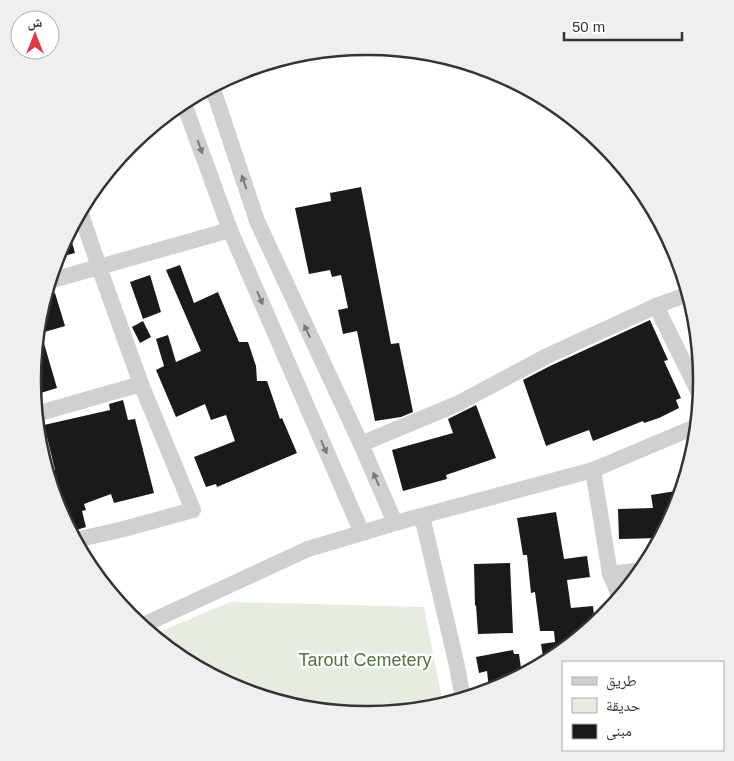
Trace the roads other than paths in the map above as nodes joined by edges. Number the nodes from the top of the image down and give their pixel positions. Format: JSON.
{"nodes":[{"id":1,"x":214,"y":93,"type":"edge"},
{"id":2,"x":186,"y":110,"type":"edge"},
{"id":3,"x":83,"y":221,"type":"edge"},
{"id":4,"x":230,"y":230,"type":"junction"},
{"id":5,"x":99,"y":267,"type":"junction"},
{"id":6,"x":58,"y":278,"type":"edge"},
{"id":7,"x":682,"y":296,"type":"edge"},
{"id":8,"x":656,"y":306,"type":"junction"},
{"id":9,"x":693,"y":381,"type":"edge"},
{"id":10,"x":141,"y":384,"type":"junction"},
{"id":11,"x":43,"y":412,"type":"edge"},
{"id":12,"x":689,"y":429,"type":"edge"},
{"id":13,"x":361,"y":444,"type":"junction"},
{"id":14,"x":593,"y":470,"type":"junction"},
{"id":15,"x":422,"y":516,"type":"junction"},
{"id":16,"x":396,"y":523,"type":"junction"},
{"id":17,"x":362,"y":533,"type":"junction"},
{"id":18,"x":82,"y":538,"type":"edge"},
{"id":19,"x":630,"y":571,"type":"edge"},
{"id":20,"x":610,"y":574,"type":"junction"},
{"id":21,"x":617,"y":589,"type":"edge"},
{"id":22,"x":149,"y":622,"type":"edge"},
{"id":23,"x":462,"y":692,"type":"edge"}],
"edges":[{"from":13,"to":1,"type":"street","one_way":true},
{"from":2,"to":4,"type":"street","one_way":true},
{"from":3,"to":5,"type":"street"},
{"from":4,"to":5,"type":"street"},
{"from":4,"to":17,"type":"street","one_way":true},
{"from":5,"to":6,"type":"street"},
{"from":5,"to":10,"type":"street"},
{"from":7,"to":8,"type":"street"},
{"from":8,"to":9,"type":"street"},
{"from":8,"to":13,"type":"street"},
{"from":10,"to":11,"type":"street"},
{"from":10,"to":18,"type":"street"},
{"from":12,"to":14,"type":"street"},
{"from":16,"to":13,"type":"street","one_way":true},
{"from":14,"to":15,"type":"street"},
{"from":14,"to":20,"type":"street"},
{"from":15,"to":16,"type":"street"},
{"from":15,"to":23,"type":"street"},
{"from":16,"to":17,"type":"street"},
{"from":17,"to":22,"type":"street"},
{"from":19,"to":20,"type":"street"},
{"from":20,"to":21,"type":"street"}]}
